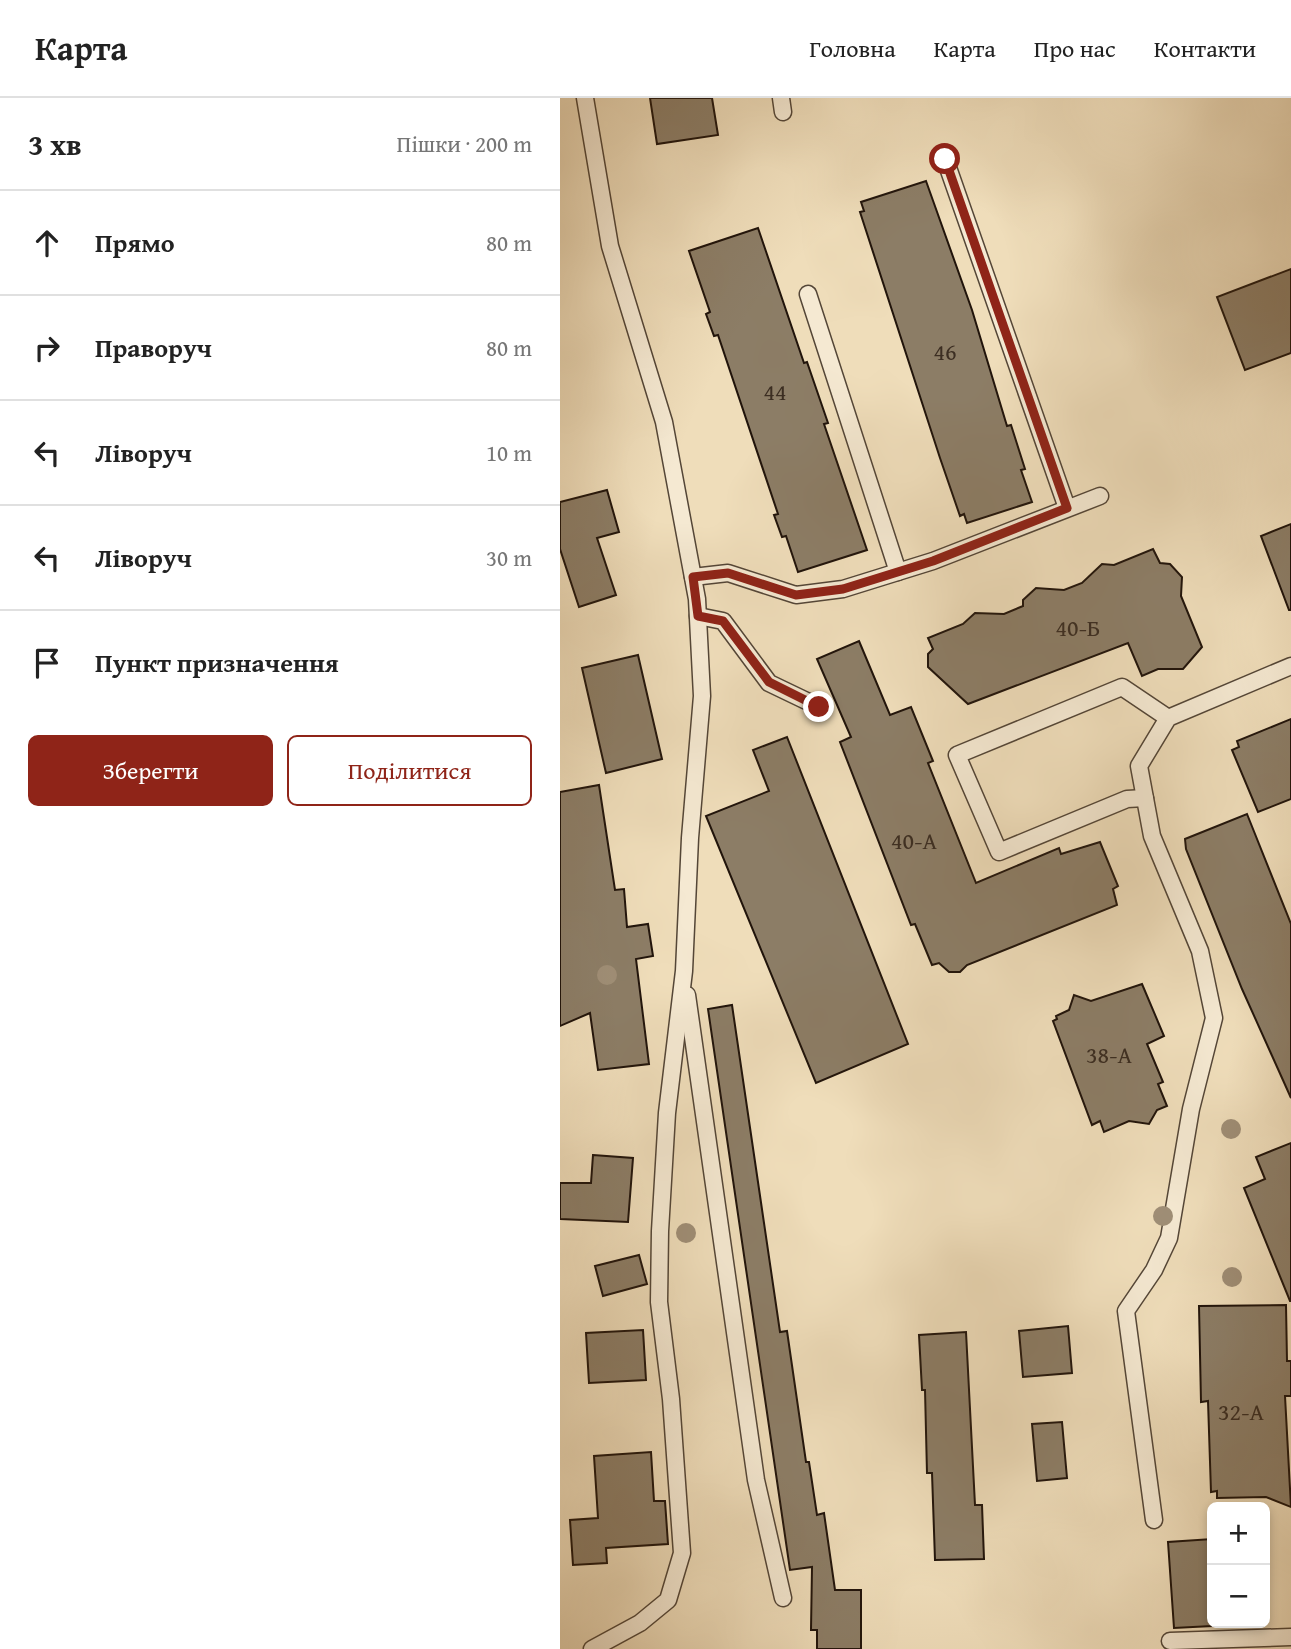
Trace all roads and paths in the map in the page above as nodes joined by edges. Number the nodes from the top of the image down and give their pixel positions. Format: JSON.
{"nodes":[{"id":1,"x":585,"y":98,"type":"edge"},
{"id":2,"x":945,"y":159,"type":"dead end"},
{"id":3,"x":808,"y":294,"type":"dead end"},
{"id":4,"x":1100,"y":496,"type":"dead end"},
{"id":5,"x":1067,"y":508,"type":"junction"},
{"id":6,"x":898,"y":572,"type":"junction"},
{"id":7,"x":693,"y":577,"type":"junction"},
{"id":8,"x":698,"y":616,"type":"junction"},
{"id":9,"x":1291,"y":666,"type":"edge"},
{"id":10,"x":819,"y":707,"type":"dead end"},
{"id":11,"x":1168,"y":718,"type":"junction"},
{"id":12,"x":1145,"y":798,"type":"junction"},
{"id":13,"x":684,"y":971,"type":"junction"},
{"id":14,"x":1154,"y":1520,"type":"dead end"},
{"id":15,"x":783,"y":1598,"type":"dead end"},
{"id":16,"x":1291,"y":1637,"type":"edge"},
{"id":17,"x":1170,"y":1641,"type":"dead end"},
{"id":18,"x":592,"y":1649,"type":"edge"}],
"edges":[{"from":1,"to":7,"type":"lane"},
{"from":2,"to":5,"type":"lane"},
{"from":3,"to":6,"type":"lane"},
{"from":4,"to":5,"type":"lane"},
{"from":5,"to":6,"type":"lane"},
{"from":6,"to":7,"type":"lane"},
{"from":7,"to":8,"type":"lane"},
{"from":8,"to":10,"type":"lane"},
{"from":8,"to":13,"type":"lane"},
{"from":9,"to":11,"type":"lane"},
{"from":11,"to":12,"type":"lane"},
{"from":11,"to":12,"type":"lane"},
{"from":12,"to":14,"type":"lane"},
{"from":13,"to":15,"type":"lane"},
{"from":13,"to":18,"type":"lane"},
{"from":16,"to":17,"type":"lane"}]}
